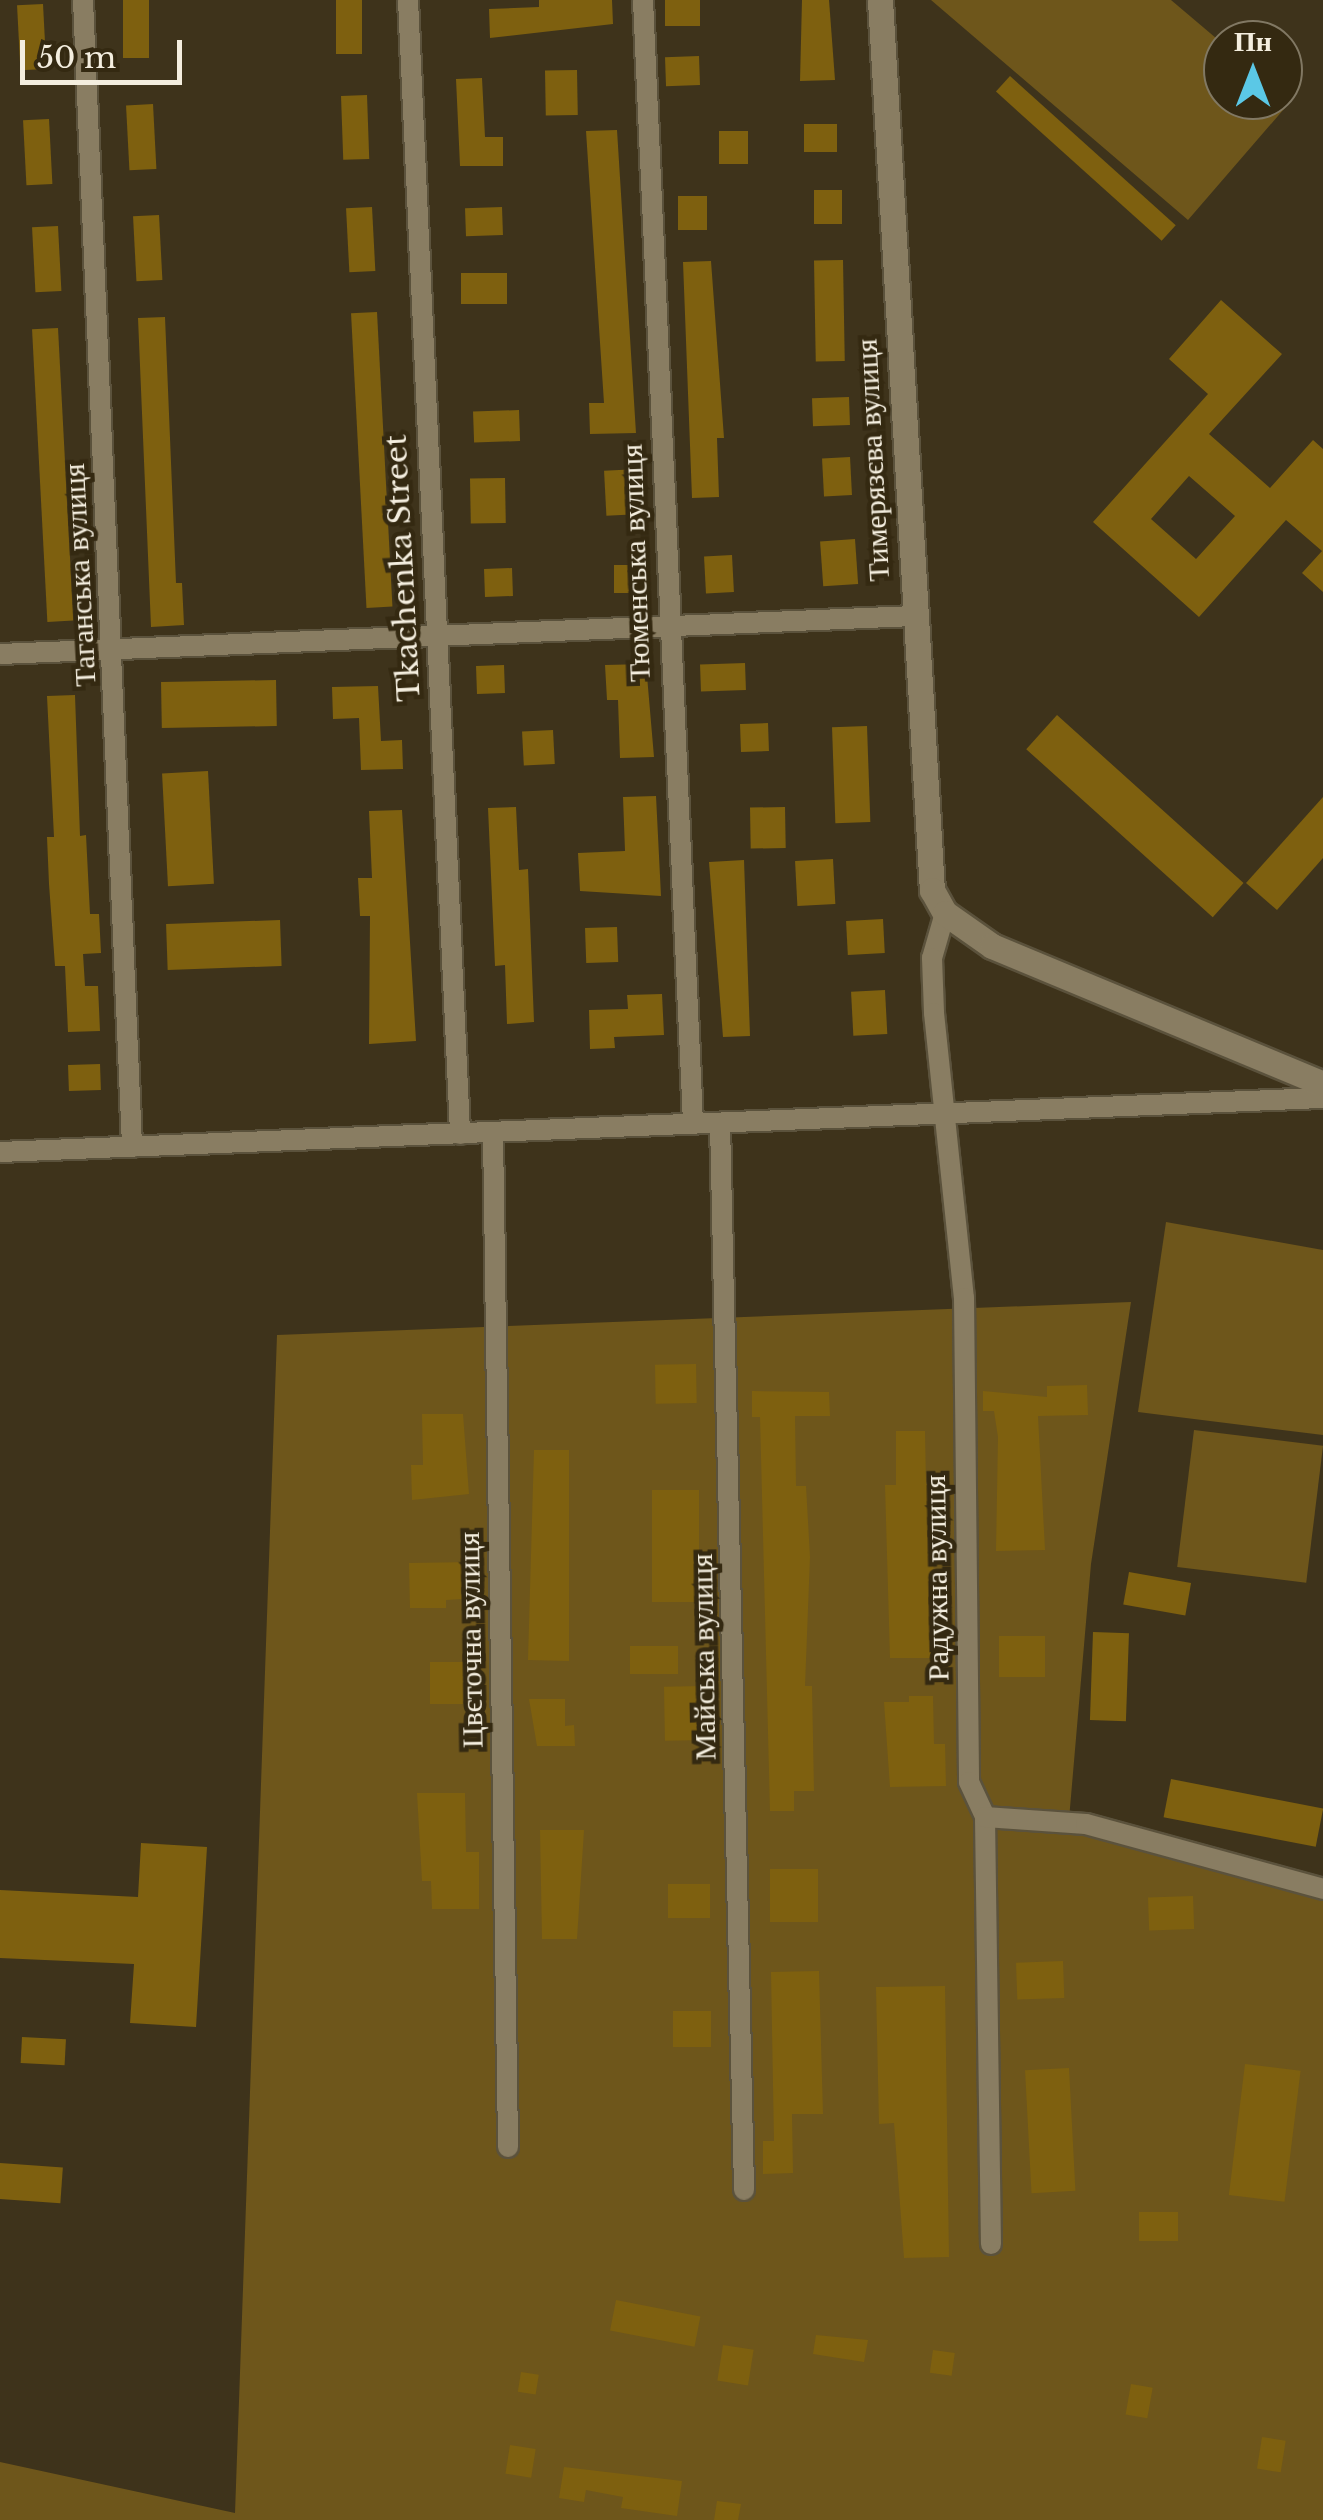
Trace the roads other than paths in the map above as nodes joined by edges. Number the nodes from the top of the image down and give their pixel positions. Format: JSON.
{"nodes":[{"id":1,"x":83,"y":0,"type":"edge"},
{"id":2,"x":408,"y":0,"type":"edge"},
{"id":3,"x":643,"y":0,"type":"edge"},
{"id":4,"x":880,"y":0,"type":"edge"},
{"id":5,"x":914,"y":616,"type":"junction"},
{"id":6,"x":668,"y":631,"type":"junction"},
{"id":7,"x":436,"y":640,"type":"junction"},
{"id":8,"x":114,"y":646,"type":"junction"},
{"id":9,"x":0,"y":654,"type":"edge"},
{"id":10,"x":944,"y":913,"type":"junction"},
{"id":11,"x":1323,"y":1084,"type":"edge"},
{"id":12,"x":1323,"y":1098,"type":"edge"},
{"id":13,"x":943,"y":1114,"type":"junction"},
{"id":14,"x":720,"y":1123,"type":"junction"},
{"id":15,"x":692,"y":1124,"type":"junction"},
{"id":16,"x":493,"y":1132,"type":"junction"},
{"id":17,"x":460,"y":1134,"type":"junction"},
{"id":18,"x":132,"y":1147,"type":"junction"},
{"id":19,"x":0,"y":1152,"type":"edge"},
{"id":20,"x":985,"y":1817,"type":"junction"},
{"id":21,"x":1323,"y":1889,"type":"edge"},
{"id":22,"x":508,"y":2146,"type":"dead end"},
{"id":23,"x":744,"y":2190,"type":"dead end"},
{"id":24,"x":991,"y":2244,"type":"dead end"}],
"edges":[{"from":1,"to":8,"type":"street","name":"Таганська вулиця"},
{"from":2,"to":7,"type":"street","name":"Tkachenka Street"},
{"from":3,"to":6,"type":"street","name":"Тюменська вулиця"},
{"from":4,"to":5,"type":"street","name":"Тимерязєва вулиця"},
{"from":5,"to":6,"type":"street"},
{"from":5,"to":10,"type":"street","name":"Тимерязєва вулиця"},
{"from":6,"to":7,"type":"street"},
{"from":6,"to":15,"type":"street","name":"Тюменська вулиця"},
{"from":7,"to":8,"type":"street"},
{"from":7,"to":17,"type":"street","name":"Tkachenka Street"},
{"from":8,"to":9,"type":"street"},
{"from":8,"to":18,"type":"street","name":"Таганська вулиця"},
{"from":10,"to":11,"type":"street"},
{"from":10,"to":13,"type":"street","name":"Радужна вулиця"},
{"from":12,"to":13,"type":"street"},
{"from":13,"to":14,"type":"street"},
{"from":13,"to":20,"type":"street","name":"Радужна вулиця"},
{"from":14,"to":15,"type":"street"},
{"from":14,"to":23,"type":"street","name":"Майська вулиця"},
{"from":15,"to":16,"type":"street"},
{"from":16,"to":17,"type":"street"},
{"from":16,"to":22,"type":"street","name":"Цвєточна вулиця"},
{"from":17,"to":18,"type":"street"},
{"from":18,"to":19,"type":"street"},
{"from":20,"to":21,"type":"street"},
{"from":20,"to":24,"type":"street","name":"Радужна вулиця"}]}
